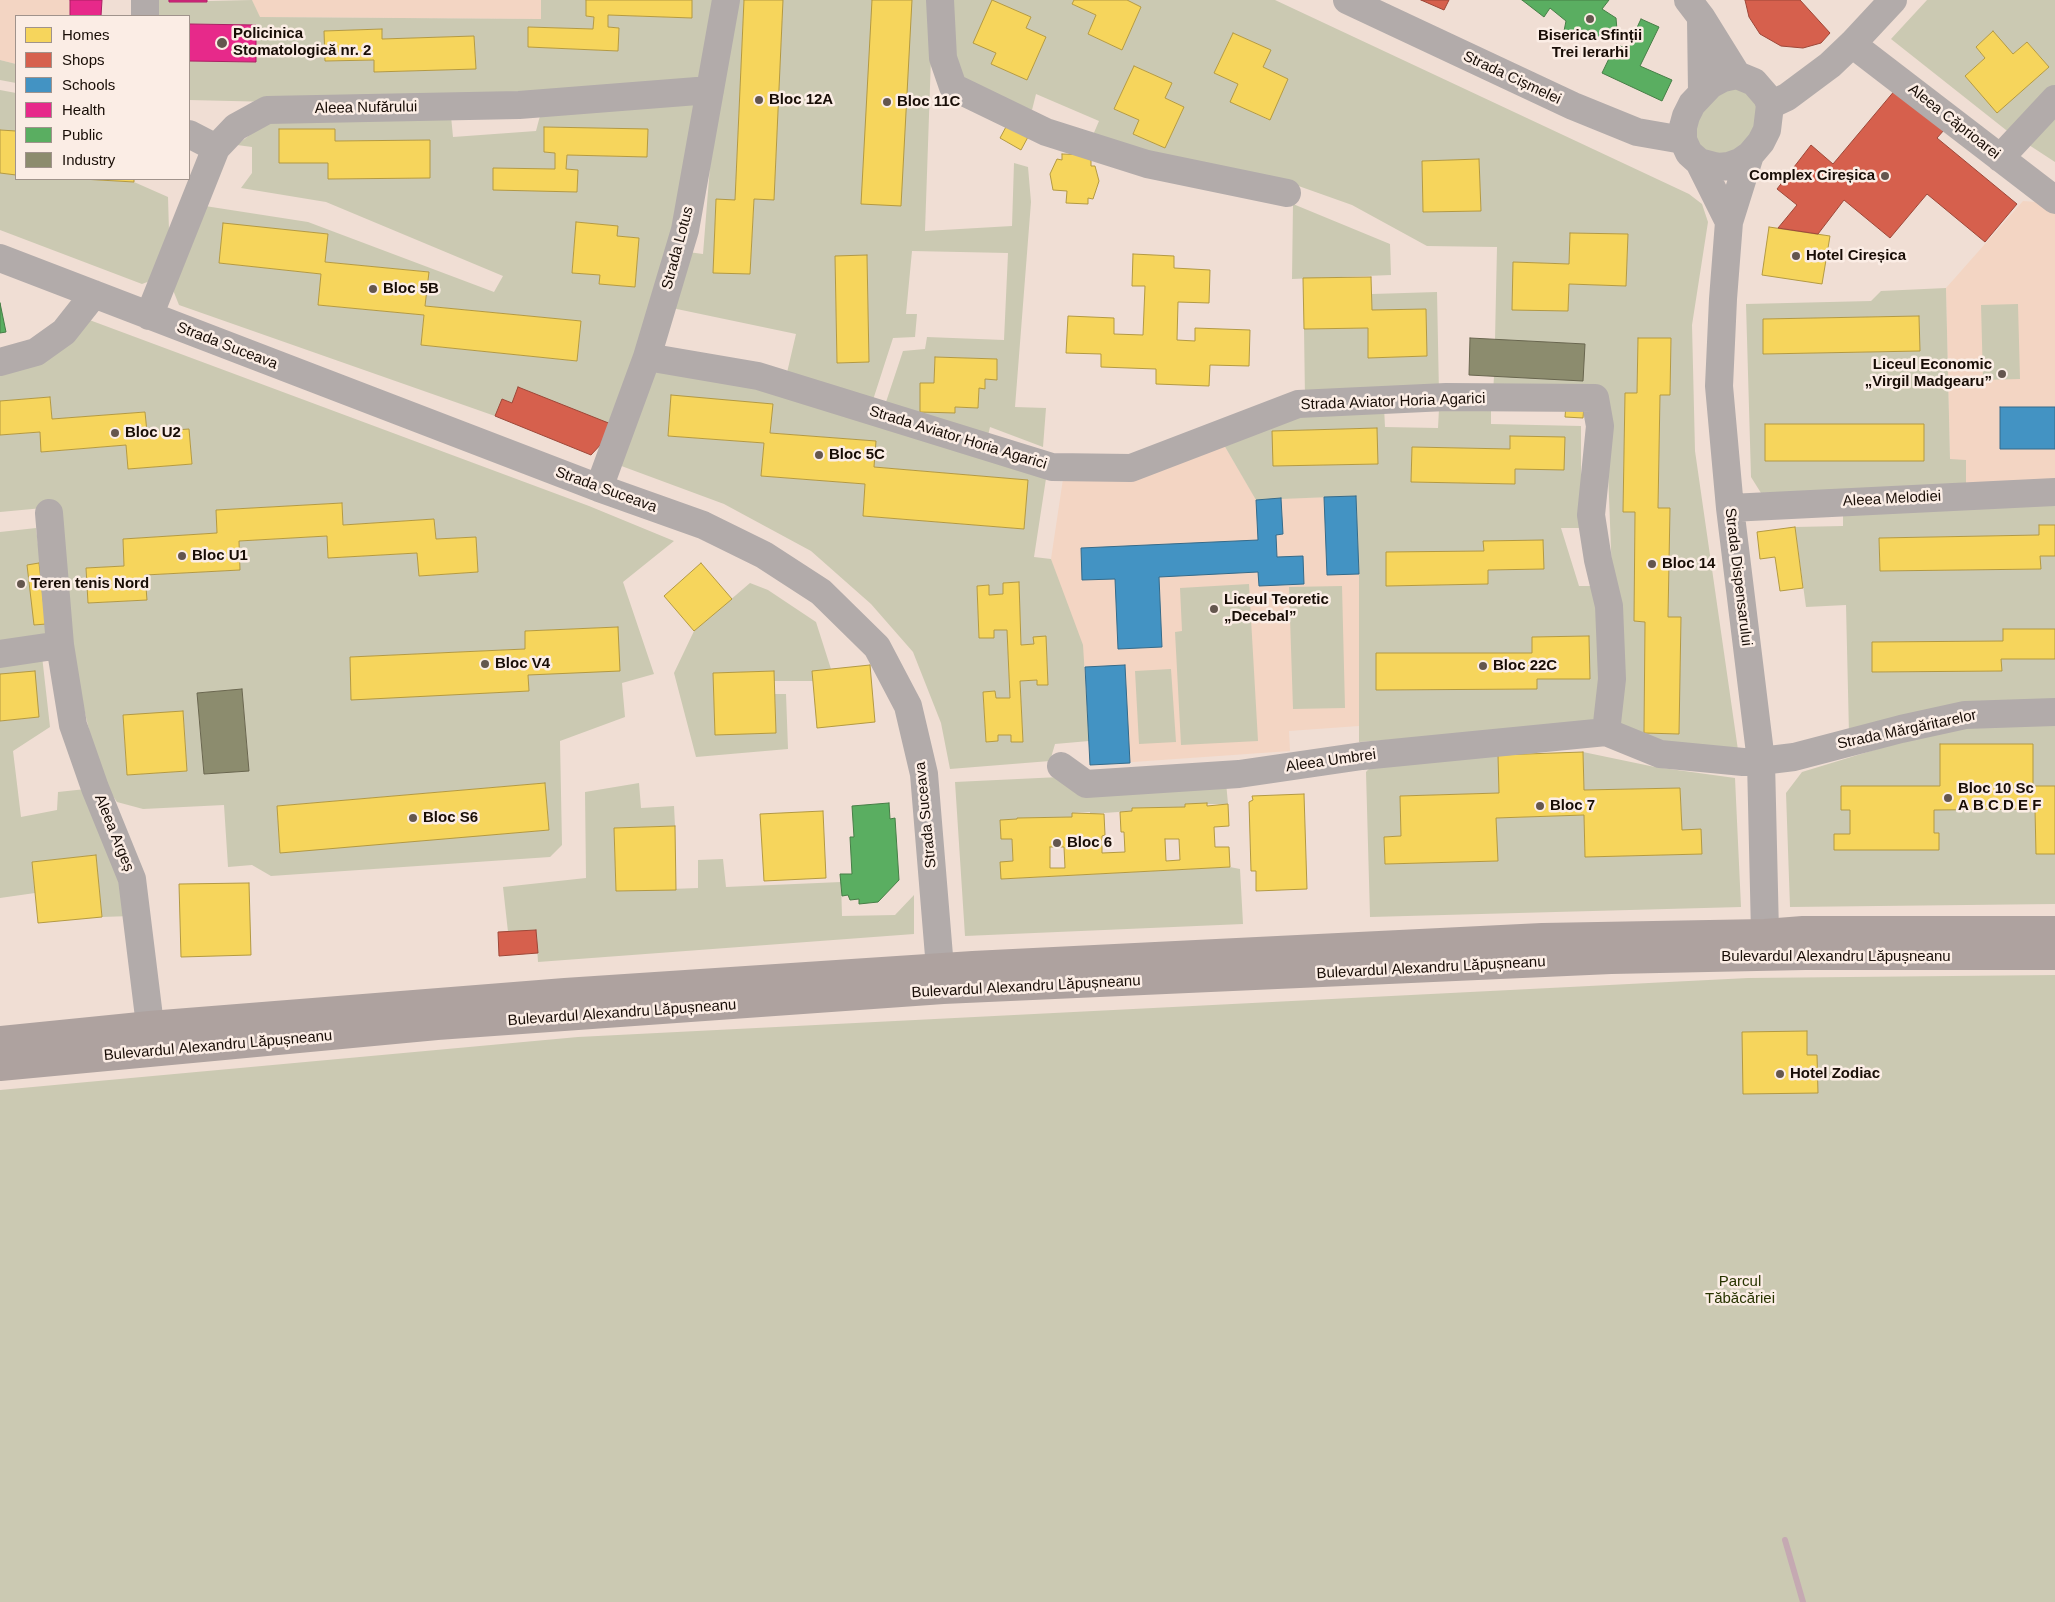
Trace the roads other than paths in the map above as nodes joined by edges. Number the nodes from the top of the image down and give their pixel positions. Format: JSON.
{"nodes":[{"id":1,"x":145,"y":0,"type":"edge"},
{"id":2,"x":726,"y":0,"type":"edge"},
{"id":3,"x":940,"y":0,"type":"edge"},
{"id":4,"x":1347,"y":0,"type":"edge"},
{"id":5,"x":1893,"y":0,"type":"edge"},
{"id":6,"x":1697,"y":7,"type":"edge"},
{"id":7,"x":145,"y":15,"type":"edge"},
{"id":8,"x":1852,"y":44,"type":"junction"},
{"id":9,"x":1737,"y":75,"type":"junction"},
{"id":10,"x":710,"y":90,"type":"junction"},
{"id":11,"x":1702,"y":92,"type":"junction"},
{"id":12,"x":2055,"y":99,"type":"edge"},
{"id":13,"x":1770,"y":105,"type":"junction"},
{"id":14,"x":190,"y":135,"type":"edge"},
{"id":15,"x":1683,"y":140,"type":"junction"},
{"id":16,"x":216,"y":148,"type":"junction"},
{"id":17,"x":1750,"y":155,"type":"junction"},
{"id":18,"x":2000,"y":158,"type":"junction"},
{"id":19,"x":1699,"y":162,"type":"junction"},
{"id":20,"x":1287,"y":193,"type":"dead end"},
{"id":21,"x":2055,"y":200,"type":"edge"},
{"id":22,"x":1728,"y":222,"type":"junction"},
{"id":23,"x":0,"y":258,"type":"edge"},
{"id":24,"x":94,"y":294,"type":"junction"},
{"id":25,"x":148,"y":316,"type":"junction"},
{"id":26,"x":647,"y":357,"type":"junction"},
{"id":27,"x":0,"y":362,"type":"edge"},
{"id":28,"x":599,"y":488,"type":"junction"},
{"id":29,"x":2055,"y":492,"type":"edge"},
{"id":30,"x":1730,"y":508,"type":"junction"},
{"id":31,"x":49,"y":513,"type":"dead end"},
{"id":32,"x":60,"y":645,"type":"junction"},
{"id":33,"x":0,"y":654,"type":"edge"},
{"id":34,"x":2055,"y":712,"type":"edge"},
{"id":35,"x":1606,"y":732,"type":"junction"},
{"id":36,"x":1762,"y":761,"type":"junction"},
{"id":37,"x":1061,"y":766,"type":"dead end"},
{"id":38,"x":2055,"y":930,"type":"edge"},
{"id":39,"x":1765,"y":933,"type":"junction"},
{"id":40,"x":2055,"y":956,"type":"edge"},
{"id":41,"x":940,"y":968,"type":"junction"},
{"id":42,"x":150,"y":1025,"type":"junction"},
{"id":43,"x":0,"y":1040,"type":"edge"},
{"id":44,"x":0,"y":1067,"type":"edge"}],
"edges":[{"from":1,"to":7,"type":"street"},
{"from":2,"to":10,"type":"street","name":"Strada Lotus"},
{"from":3,"to":20,"type":"street"},
{"from":4,"to":15,"type":"street","name":"Strada Cișmelei"},
{"from":5,"to":8,"type":"street"},
{"from":6,"to":9,"type":"street"},
{"from":6,"to":11,"type":"street"},
{"from":8,"to":13,"type":"street"},
{"from":8,"to":18,"type":"street","name":"Aleea Căprioarei"},
{"from":9,"to":11,"type":"street"},
{"from":9,"to":13,"type":"street"},
{"from":10,"to":16,"type":"street","name":"Aleea Nufărului"},
{"from":10,"to":26,"type":"street","name":"Strada Lotus"},
{"from":11,"to":15,"type":"street"},
{"from":12,"to":18,"type":"street"},
{"from":13,"to":17,"type":"street","name":"Strada Dispensarului"},
{"from":14,"to":16,"type":"street"},
{"from":15,"to":19,"type":"street","name":"Strada Dispensarului"},
{"from":16,"to":25,"type":"street","name":"Aleea Nufărului"},
{"from":17,"to":19,"type":"street","name":"Strada Dispensarului"},
{"from":17,"to":22,"type":"street","name":"Strada Dispensarului"},
{"from":18,"to":21,"type":"street","name":"Aleea Căprioarei"},
{"from":19,"to":22,"type":"street","name":"Strada Dispensarului"},
{"from":22,"to":30,"type":"street","name":"Strada Dispensarului"},
{"from":23,"to":24,"type":"street","name":"Strada Suceava"},
{"from":24,"to":25,"type":"street","name":"Strada Suceava"},
{"from":24,"to":27,"type":"street"},
{"from":25,"to":28,"type":"street","name":"Strada Suceava"},
{"from":26,"to":28,"type":"street","name":"Strada Lotus"},
{"from":26,"to":35,"type":"street","name":"Strada Aviator Horia Agarici"},
{"from":28,"to":41,"type":"street","name":"Strada Suceava"},
{"from":29,"to":30,"type":"street","name":"Aleea Melodiei"},
{"from":30,"to":36,"type":"street","name":"Strada Dispensarului"},
{"from":31,"to":32,"type":"street","name":"Aleea Argeș"},
{"from":32,"to":33,"type":"street"},
{"from":32,"to":42,"type":"street","name":"Aleea Argeș"},
{"from":34,"to":36,"type":"street","name":"Strada Mărgăritarelor"},
{"from":35,"to":36,"type":"street","name":"Aleea Umbrei"},
{"from":35,"to":37,"type":"street","name":"Aleea Umbrei"},
{"from":36,"to":39,"type":"street","name":"Strada Dispensarului"},
{"from":38,"to":39,"type":"main road","name":"Bulevardul Alexandru Lăpușneanu"},
{"from":39,"to":41,"type":"main road","name":"Bulevardul Alexandru Lăpușneanu"},
{"from":40,"to":44,"type":"main road","name":"Bulevardul Alexandru Lăpușneanu"},
{"from":41,"to":42,"type":"main road","name":"Bulevardul Alexandru Lăpușneanu"},
{"from":42,"to":43,"type":"main road","name":"Bulevardul Alexandru Lăpușneanu"}]}
